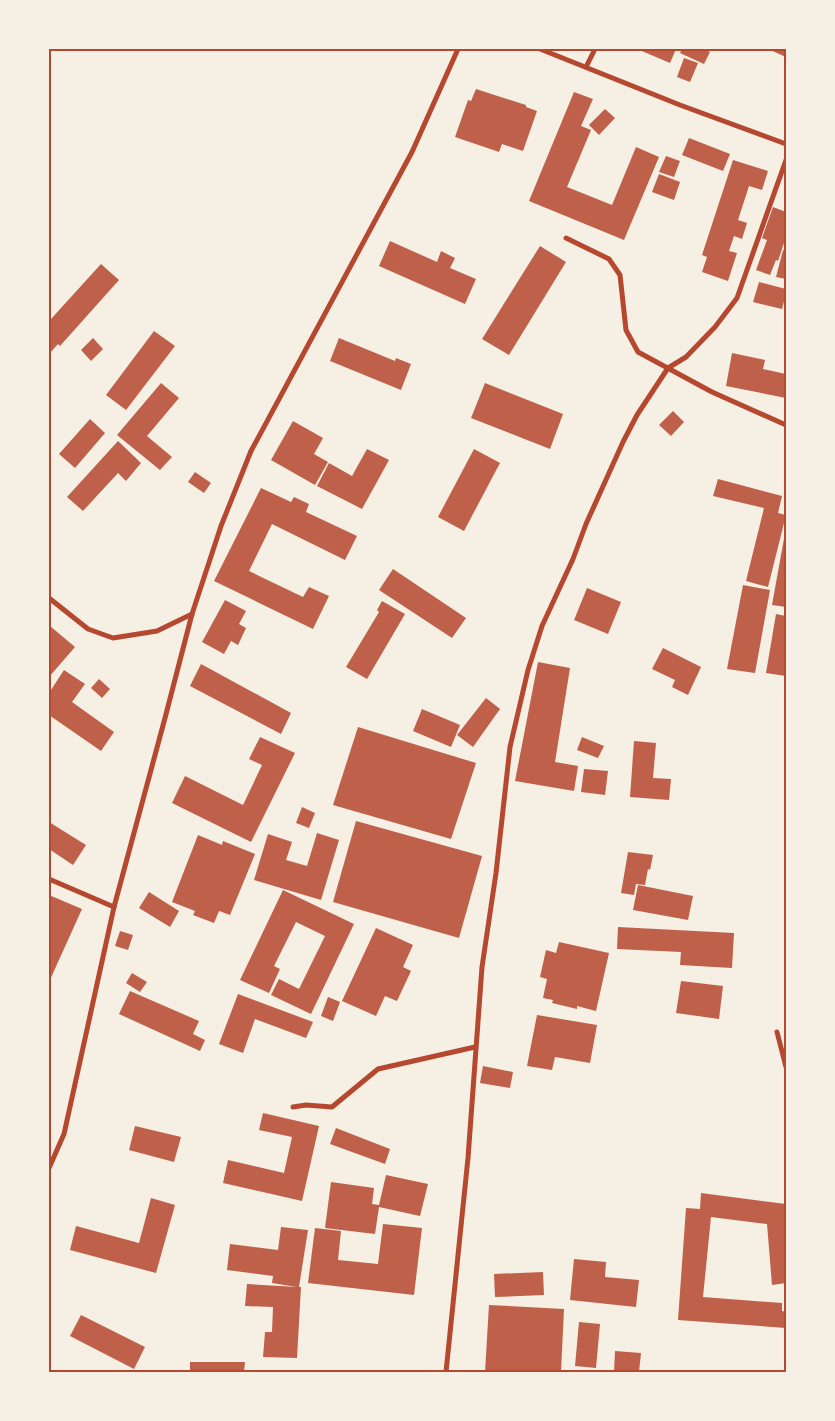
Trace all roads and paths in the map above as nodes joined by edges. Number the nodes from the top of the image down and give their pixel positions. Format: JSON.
{"nodes":[{"id":1,"x":458,"y":49,"type":"edge"},
{"id":2,"x":540,"y":49,"type":"edge"},
{"id":3,"x":595,"y":49,"type":"edge"},
{"id":4,"x":586,"y":67,"type":"junction"},
{"id":5,"x":786,"y":144,"type":"edge"},
{"id":6,"x":786,"y":160,"type":"edge"},
{"id":7,"x":566,"y":238,"type":"dead end"},
{"id":8,"x":668,"y":368,"type":"junction"},
{"id":9,"x":786,"y":425,"type":"edge"},
{"id":10,"x":49,"y":598,"type":"edge"},
{"id":11,"x":192,"y":614,"type":"junction"},
{"id":12,"x":49,"y":879,"type":"edge"},
{"id":13,"x":114,"y":907,"type":"junction"},
{"id":14,"x":777,"y":1032,"type":"dead end"},
{"id":15,"x":475,"y":1047,"type":"junction"},
{"id":16,"x":786,"y":1067,"type":"edge"},
{"id":17,"x":293,"y":1106,"type":"dead end"},
{"id":18,"x":49,"y":1168,"type":"edge"},
{"id":19,"x":446,"y":1372,"type":"edge"}],
"edges":[{"from":1,"to":11,"type":"street"},
{"from":2,"to":4,"type":"street"},
{"from":3,"to":4,"type":"street"},
{"from":4,"to":5,"type":"street"},
{"from":6,"to":8,"type":"street"},
{"from":7,"to":8,"type":"street"},
{"from":8,"to":9,"type":"street"},
{"from":8,"to":15,"type":"street"},
{"from":10,"to":11,"type":"street"},
{"from":11,"to":13,"type":"street"},
{"from":12,"to":13,"type":"street"},
{"from":13,"to":18,"type":"street"},
{"from":14,"to":16,"type":"street"},
{"from":15,"to":17,"type":"street"},
{"from":15,"to":19,"type":"street"}]}
